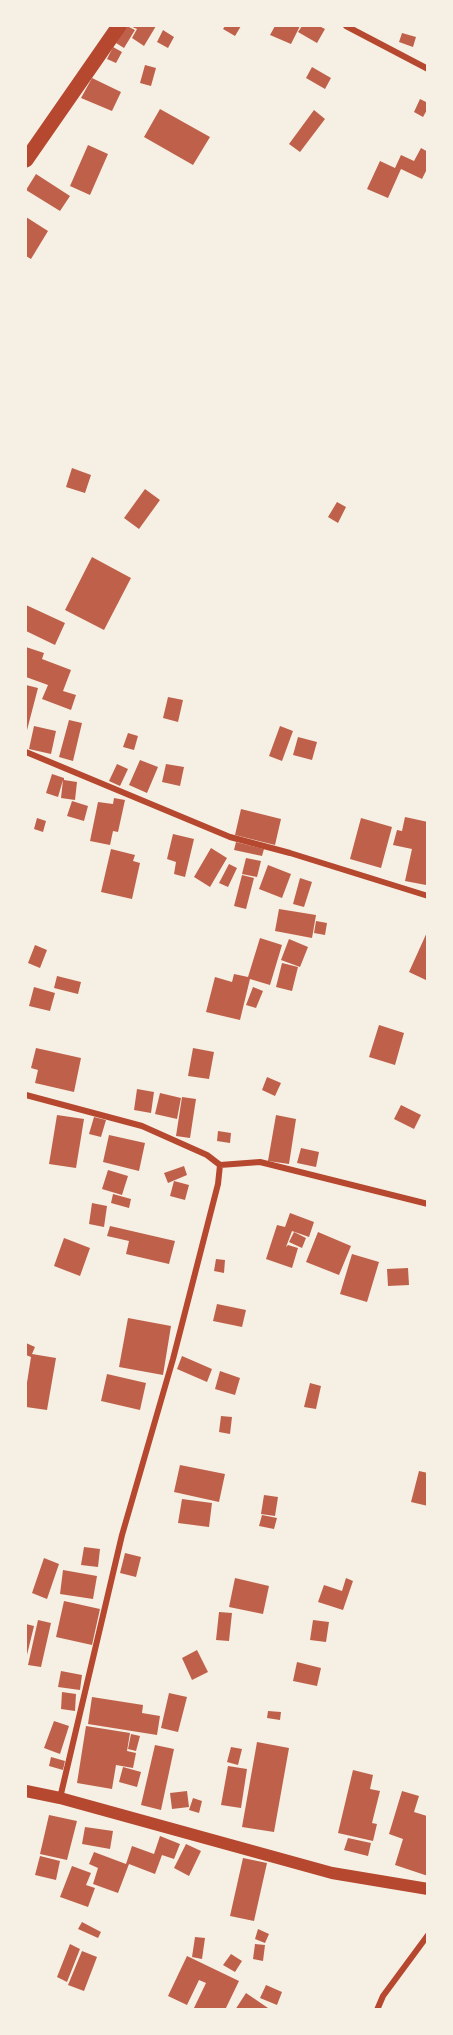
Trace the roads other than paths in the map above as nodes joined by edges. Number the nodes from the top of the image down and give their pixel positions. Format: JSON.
{"nodes":[{"id":1,"x":119,"y":26,"type":"edge"},
{"id":2,"x":346,"y":26,"type":"edge"},
{"id":3,"x":428,"y":69,"type":"edge"},
{"id":4,"x":26,"y":160,"type":"edge"},
{"id":5,"x":26,"y":752,"type":"edge"},
{"id":6,"x":428,"y":896,"type":"edge"},
{"id":7,"x":26,"y":1095,"type":"edge"},
{"id":8,"x":220,"y":1165,"type":"junction"},
{"id":9,"x":428,"y":1204,"type":"edge"},
{"id":10,"x":26,"y":1791,"type":"edge"},
{"id":11,"x":60,"y":1798,"type":"junction"},
{"id":12,"x":428,"y":1888,"type":"edge"},
{"id":13,"x":428,"y":1935,"type":"edge"},
{"id":14,"x":377,"y":2010,"type":"edge"}],
"edges":[{"from":1,"to":4,"type":"main road"},
{"from":2,"to":3,"type":"street"},
{"from":5,"to":6,"type":"street"},
{"from":7,"to":8,"type":"street"},
{"from":8,"to":9,"type":"street"},
{"from":8,"to":11,"type":"street"},
{"from":10,"to":11,"type":"main road"},
{"from":11,"to":12,"type":"main road"},
{"from":13,"to":14,"type":"street"}]}
